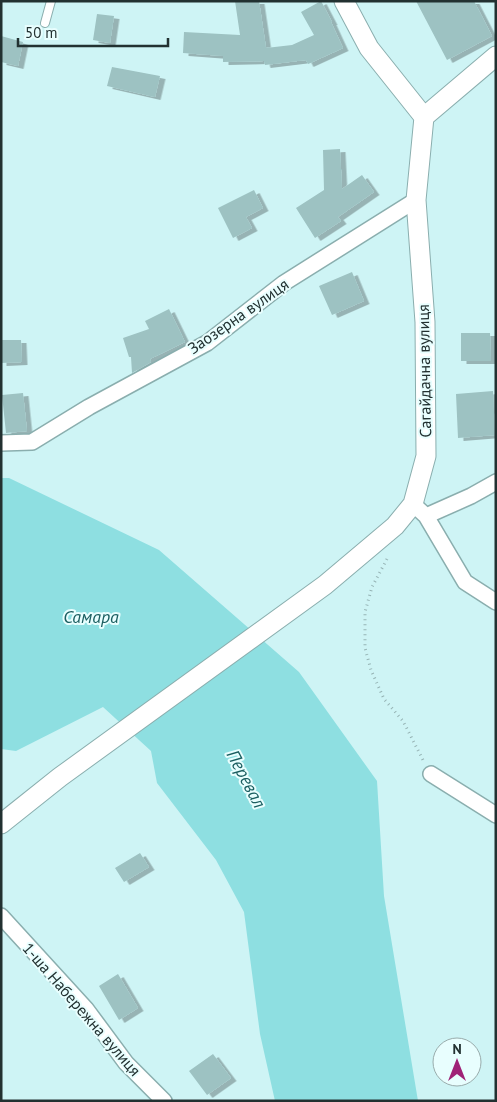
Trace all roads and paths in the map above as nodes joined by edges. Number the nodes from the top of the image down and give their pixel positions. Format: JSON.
{"nodes":[{"id":1,"x":51,"y":1,"type":"edge"},
{"id":2,"x":344,"y":1,"type":"edge"},
{"id":3,"x":45,"y":23,"type":"dead end"},
{"id":4,"x":496,"y":56,"type":"edge"},
{"id":5,"x":424,"y":117,"type":"junction"},
{"id":6,"x":416,"y":200,"type":"junction"},
{"id":7,"x":1,"y":444,"type":"edge"},
{"id":8,"x":496,"y":482,"type":"edge"},
{"id":9,"x":420,"y":510,"type":"junction"},
{"id":10,"x":388,"y":557,"type":"dead end"},
{"id":11,"x":496,"y":602,"type":"edge"},
{"id":12,"x":431,"y":774,"type":"joint"},
{"id":13,"x":496,"y":814,"type":"edge"},
{"id":14,"x":1,"y":824,"type":"edge"},
{"id":15,"x":1,"y":916,"type":"edge"},
{"id":16,"x":164,"y":1101,"type":"edge"}],
"edges":[{"from":1,"to":3,"type":"lane"},
{"from":2,"to":5,"type":"street"},
{"from":4,"to":5,"type":"street"},
{"from":5,"to":6,"type":"street","name":"Сагайдачна вулиця"},
{"from":6,"to":7,"type":"street","name":"Заозерна вулиця"},
{"from":6,"to":9,"type":"street","name":"Сагайдачна вулиця"},
{"from":8,"to":9,"type":"street","name":"Сагайдачна вулиця"},
{"from":9,"to":11,"type":"street"},
{"from":9,"to":14,"type":"street","name":"Сагайдачна вулиця"},
{"from":10,"to":12,"type":"path"},
{"from":12,"to":13,"type":"street"},
{"from":15,"to":16,"type":"street","name":"1-ша Набережна вулиця"}]}
